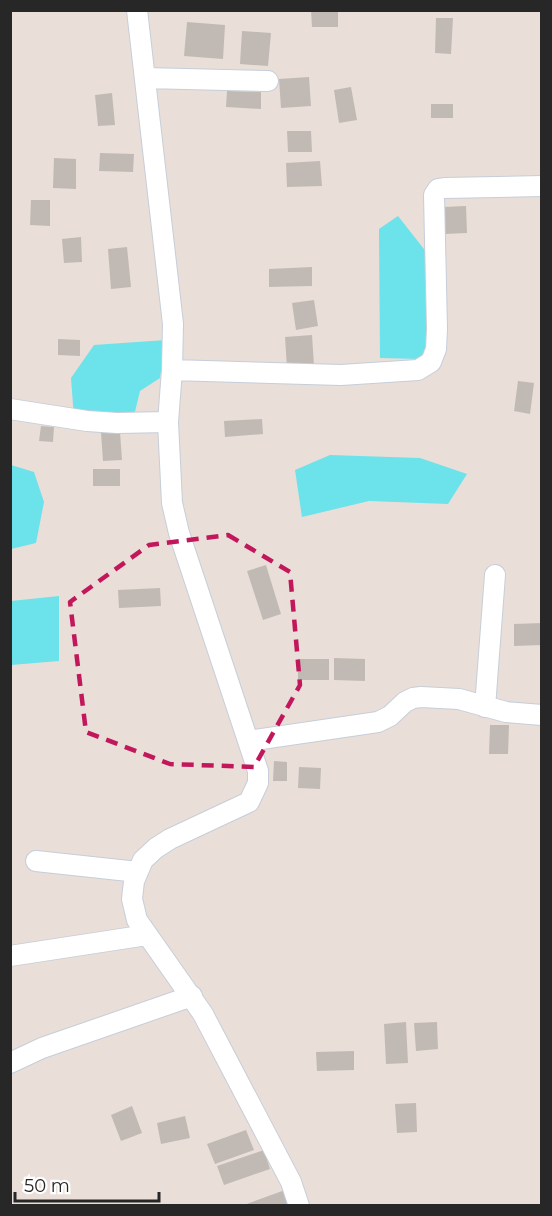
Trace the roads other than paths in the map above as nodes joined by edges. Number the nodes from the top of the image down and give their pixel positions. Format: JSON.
{"nodes":[{"id":1,"x":137,"y":10,"type":"edge"},
{"id":2,"x":145,"y":78,"type":"junction"},
{"id":3,"x":268,"y":81,"type":"dead end"},
{"id":4,"x":542,"y":186,"type":"edge"},
{"id":5,"x":172,"y":370,"type":"junction"},
{"id":6,"x":10,"y":409,"type":"edge"},
{"id":7,"x":168,"y":422,"type":"junction"},
{"id":8,"x":495,"y":575,"type":"dead end"},
{"id":9,"x":485,"y":707,"type":"junction"},
{"id":10,"x":542,"y":715,"type":"edge"},
{"id":11,"x":248,"y":741,"type":"junction"},
{"id":12,"x":36,"y":861,"type":"dead end"},
{"id":13,"x":138,"y":872,"type":"junction"},
{"id":14,"x":147,"y":935,"type":"junction"},
{"id":15,"x":10,"y":956,"type":"edge"},
{"id":16,"x":192,"y":996,"type":"junction"},
{"id":17,"x":10,"y":1063,"type":"edge"},
{"id":18,"x":300,"y":1206,"type":"edge"}],
"edges":[{"from":1,"to":2,"type":"street"},
{"from":2,"to":3,"type":"street"},
{"from":2,"to":5,"type":"street"},
{"from":4,"to":5,"type":"street"},
{"from":5,"to":7,"type":"street"},
{"from":6,"to":7,"type":"street"},
{"from":7,"to":11,"type":"street"},
{"from":8,"to":9,"type":"street"},
{"from":9,"to":10,"type":"street"},
{"from":9,"to":11,"type":"street"},
{"from":11,"to":13,"type":"street"},
{"from":12,"to":13,"type":"street"},
{"from":13,"to":14,"type":"street"},
{"from":14,"to":15,"type":"street"},
{"from":14,"to":16,"type":"street"},
{"from":16,"to":17,"type":"street"},
{"from":16,"to":18,"type":"street"}]}
